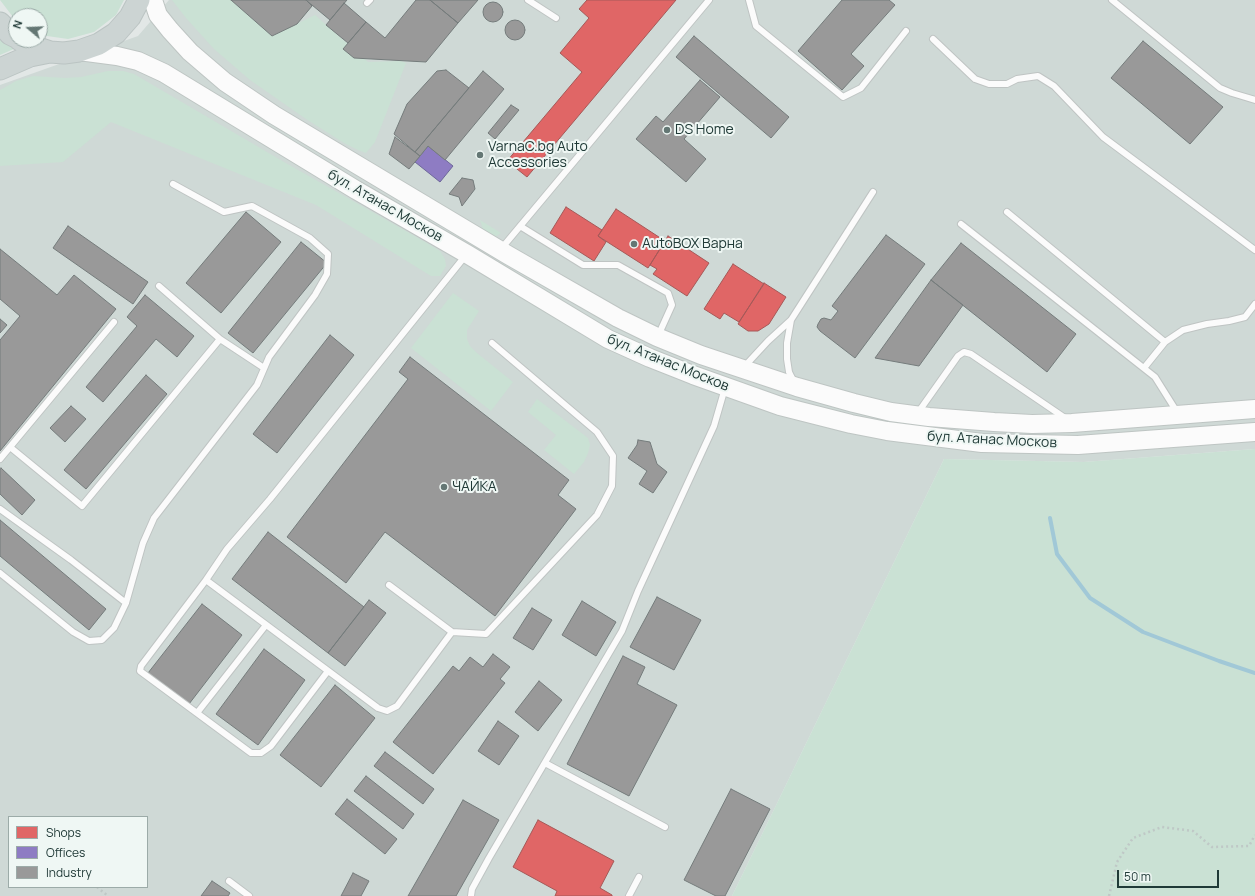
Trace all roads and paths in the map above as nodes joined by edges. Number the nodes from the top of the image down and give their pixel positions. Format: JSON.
{"nodes":[{"id":1,"x":139,"y":0,"type":"edge"},
{"id":2,"x":153,"y":0,"type":"edge"},
{"id":3,"x":528,"y":0,"type":"edge"},
{"id":4,"x":709,"y":0,"type":"edge"},
{"id":5,"x":749,"y":0,"type":"edge"},
{"id":6,"x":1112,"y":0,"type":"edge"},
{"id":7,"x":556,"y":18,"type":"dead end"},
{"id":8,"x":0,"y":23,"type":"edge"},
{"id":9,"x":906,"y":31,"type":"dead end"},
{"id":10,"x":8,"y":32,"type":"edge"},
{"id":11,"x":933,"y":39,"type":"dead end"},
{"id":12,"x":38,"y":48,"type":"edge"},
{"id":13,"x":79,"y":51,"type":"junction"},
{"id":14,"x":50,"y":52,"type":"junction"},
{"id":15,"x":0,"y":69,"type":"edge"},
{"id":16,"x":1255,"y":100,"type":"edge"},
{"id":17,"x":173,"y":184,"type":"dead end"},
{"id":18,"x":873,"y":192,"type":"dead end"},
{"id":19,"x":1007,"y":212,"type":"dead end"},
{"id":20,"x":961,"y":224,"type":"dead end"},
{"id":21,"x":520,"y":226,"type":"junction"},
{"id":22,"x":484,"y":240,"type":"junction"},
{"id":23,"x":500,"y":250,"type":"junction"},
{"id":24,"x":1255,"y":250,"type":"edge"},
{"id":25,"x":467,"y":254,"type":"junction"},
{"id":26,"x":159,"y":286,"type":"dead end"},
{"id":27,"x":1255,"y":304,"type":"edge"},
{"id":28,"x":791,"y":320,"type":"junction"},
{"id":29,"x":114,"y":322,"type":"dead end"},
{"id":30,"x":657,"y":337,"type":"junction"},
{"id":31,"x":220,"y":339,"type":"junction"},
{"id":32,"x":1165,"y":342,"type":"junction"},
{"id":33,"x":492,"y":343,"type":"dead end"},
{"id":34,"x":264,"y":368,"type":"junction"},
{"id":35,"x":1144,"y":368,"type":"junction"},
{"id":36,"x":742,"y":369,"type":"junction"},
{"id":37,"x":726,"y":387,"type":"junction"},
{"id":38,"x":797,"y":387,"type":"junction"},
{"id":39,"x":1254,"y":407,"type":"edge"},
{"id":40,"x":916,"y":415,"type":"junction"},
{"id":41,"x":1179,"y":415,"type":"junction"},
{"id":42,"x":1072,"y":423,"type":"junction"},
{"id":43,"x":1255,"y":432,"type":"edge"},
{"id":44,"x":10,"y":447,"type":"junction"},
{"id":45,"x":0,"y":459,"type":"edge"},
{"id":46,"x":0,"y":509,"type":"edge"},
{"id":47,"x":0,"y":573,"type":"edge"},
{"id":48,"x":206,"y":580,"type":"junction"},
{"id":49,"x":389,"y":585,"type":"dead end"},
{"id":50,"x":126,"y":603,"type":"junction"},
{"id":51,"x":266,"y":625,"type":"junction"},
{"id":52,"x":452,"y":632,"type":"junction"},
{"id":53,"x":328,"y":671,"type":"junction"},
{"id":54,"x":196,"y":713,"type":"junction"},
{"id":55,"x":545,"y":763,"type":"junction"},
{"id":56,"x":665,"y":827,"type":"dead end"},
{"id":57,"x":1255,"y":835,"type":"edge"},
{"id":58,"x":639,"y":877,"type":"dead end"},
{"id":59,"x":229,"y":881,"type":"dead end"},
{"id":60,"x":98,"y":888,"type":"edge"},
{"id":61,"x":108,"y":896,"type":"edge"},
{"id":62,"x":249,"y":896,"type":"edge"},
{"id":63,"x":471,"y":896,"type":"edge"},
{"id":64,"x":629,"y":896,"type":"edge"},
{"id":65,"x":1109,"y":896,"type":"edge"}],
"edges":[{"from":1,"to":13,"type":"main road"},
{"from":2,"to":22,"type":"main road","name":"бул. Атанас Москов"},
{"from":3,"to":7,"type":"lane"},
{"from":4,"to":21,"type":"lane"},
{"from":5,"to":9,"type":"lane"},
{"from":6,"to":16,"type":"lane"},
{"from":8,"to":10,"type":"main road"},
{"from":11,"to":24,"type":"lane"},
{"from":12,"to":14,"type":"main road"},
{"from":13,"to":14,"type":"main road"},
{"from":13,"to":25,"type":"main road","name":"бул. Атанас Москов"},
{"from":14,"to":15,"type":"main road"},
{"from":17,"to":34,"type":"lane"},
{"from":18,"to":28,"type":"lane"},
{"from":19,"to":32,"type":"lane"},
{"from":20,"to":35,"type":"lane"},
{"from":21,"to":23,"type":"lane"},
{"from":21,"to":30,"type":"lane"},
{"from":22,"to":23,"type":"main road","name":"бул. Атанас Москов"},
{"from":22,"to":25,"type":"main road"},
{"from":23,"to":30,"type":"main road","name":"бул. Атанас Москов"},
{"from":25,"to":37,"type":"main road","name":"бул. Атанас Москов"},
{"from":25,"to":48,"type":"lane"},
{"from":26,"to":31,"type":"lane"},
{"from":27,"to":32,"type":"lane"},
{"from":28,"to":36,"type":"lane"},
{"from":28,"to":38,"type":"lane"},
{"from":29,"to":44,"type":"lane"},
{"from":30,"to":36,"type":"main road","name":"бул. Атанас Москов"},
{"from":31,"to":34,"type":"lane"},
{"from":31,"to":44,"type":"lane"},
{"from":32,"to":35,"type":"lane"},
{"from":33,"to":52,"type":"lane"},
{"from":34,"to":50,"type":"lane"},
{"from":35,"to":41,"type":"lane"},
{"from":36,"to":38,"type":"main road","name":"бул. Атанас Москов"},
{"from":37,"to":43,"type":"main road","name":"бул. Атанас Москов"},
{"from":37,"to":55,"type":"lane"},
{"from":38,"to":40,"type":"main road","name":"бул. Атанас Москов"},
{"from":39,"to":41,"type":"main road","name":"бул. Атанас Москов"},
{"from":40,"to":42,"type":"main road","name":"бул. Атанас Москов"},
{"from":40,"to":42,"type":"lane"},
{"from":41,"to":42,"type":"main road","name":"бул. Атанас Москов"},
{"from":44,"to":45,"type":"lane"},
{"from":46,"to":50,"type":"lane"},
{"from":47,"to":50,"type":"lane"},
{"from":48,"to":51,"type":"lane"},
{"from":48,"to":54,"type":"lane"},
{"from":49,"to":52,"type":"lane"},
{"from":51,"to":53,"type":"lane"},
{"from":51,"to":54,"type":"lane"},
{"from":52,"to":53,"type":"lane"},
{"from":53,"to":54,"type":"lane"},
{"from":55,"to":56,"type":"lane"},
{"from":55,"to":63,"type":"lane"},
{"from":57,"to":65,"type":"path"},
{"from":58,"to":64,"type":"lane"},
{"from":59,"to":62,"type":"lane"},
{"from":60,"to":61,"type":"path"}]}
